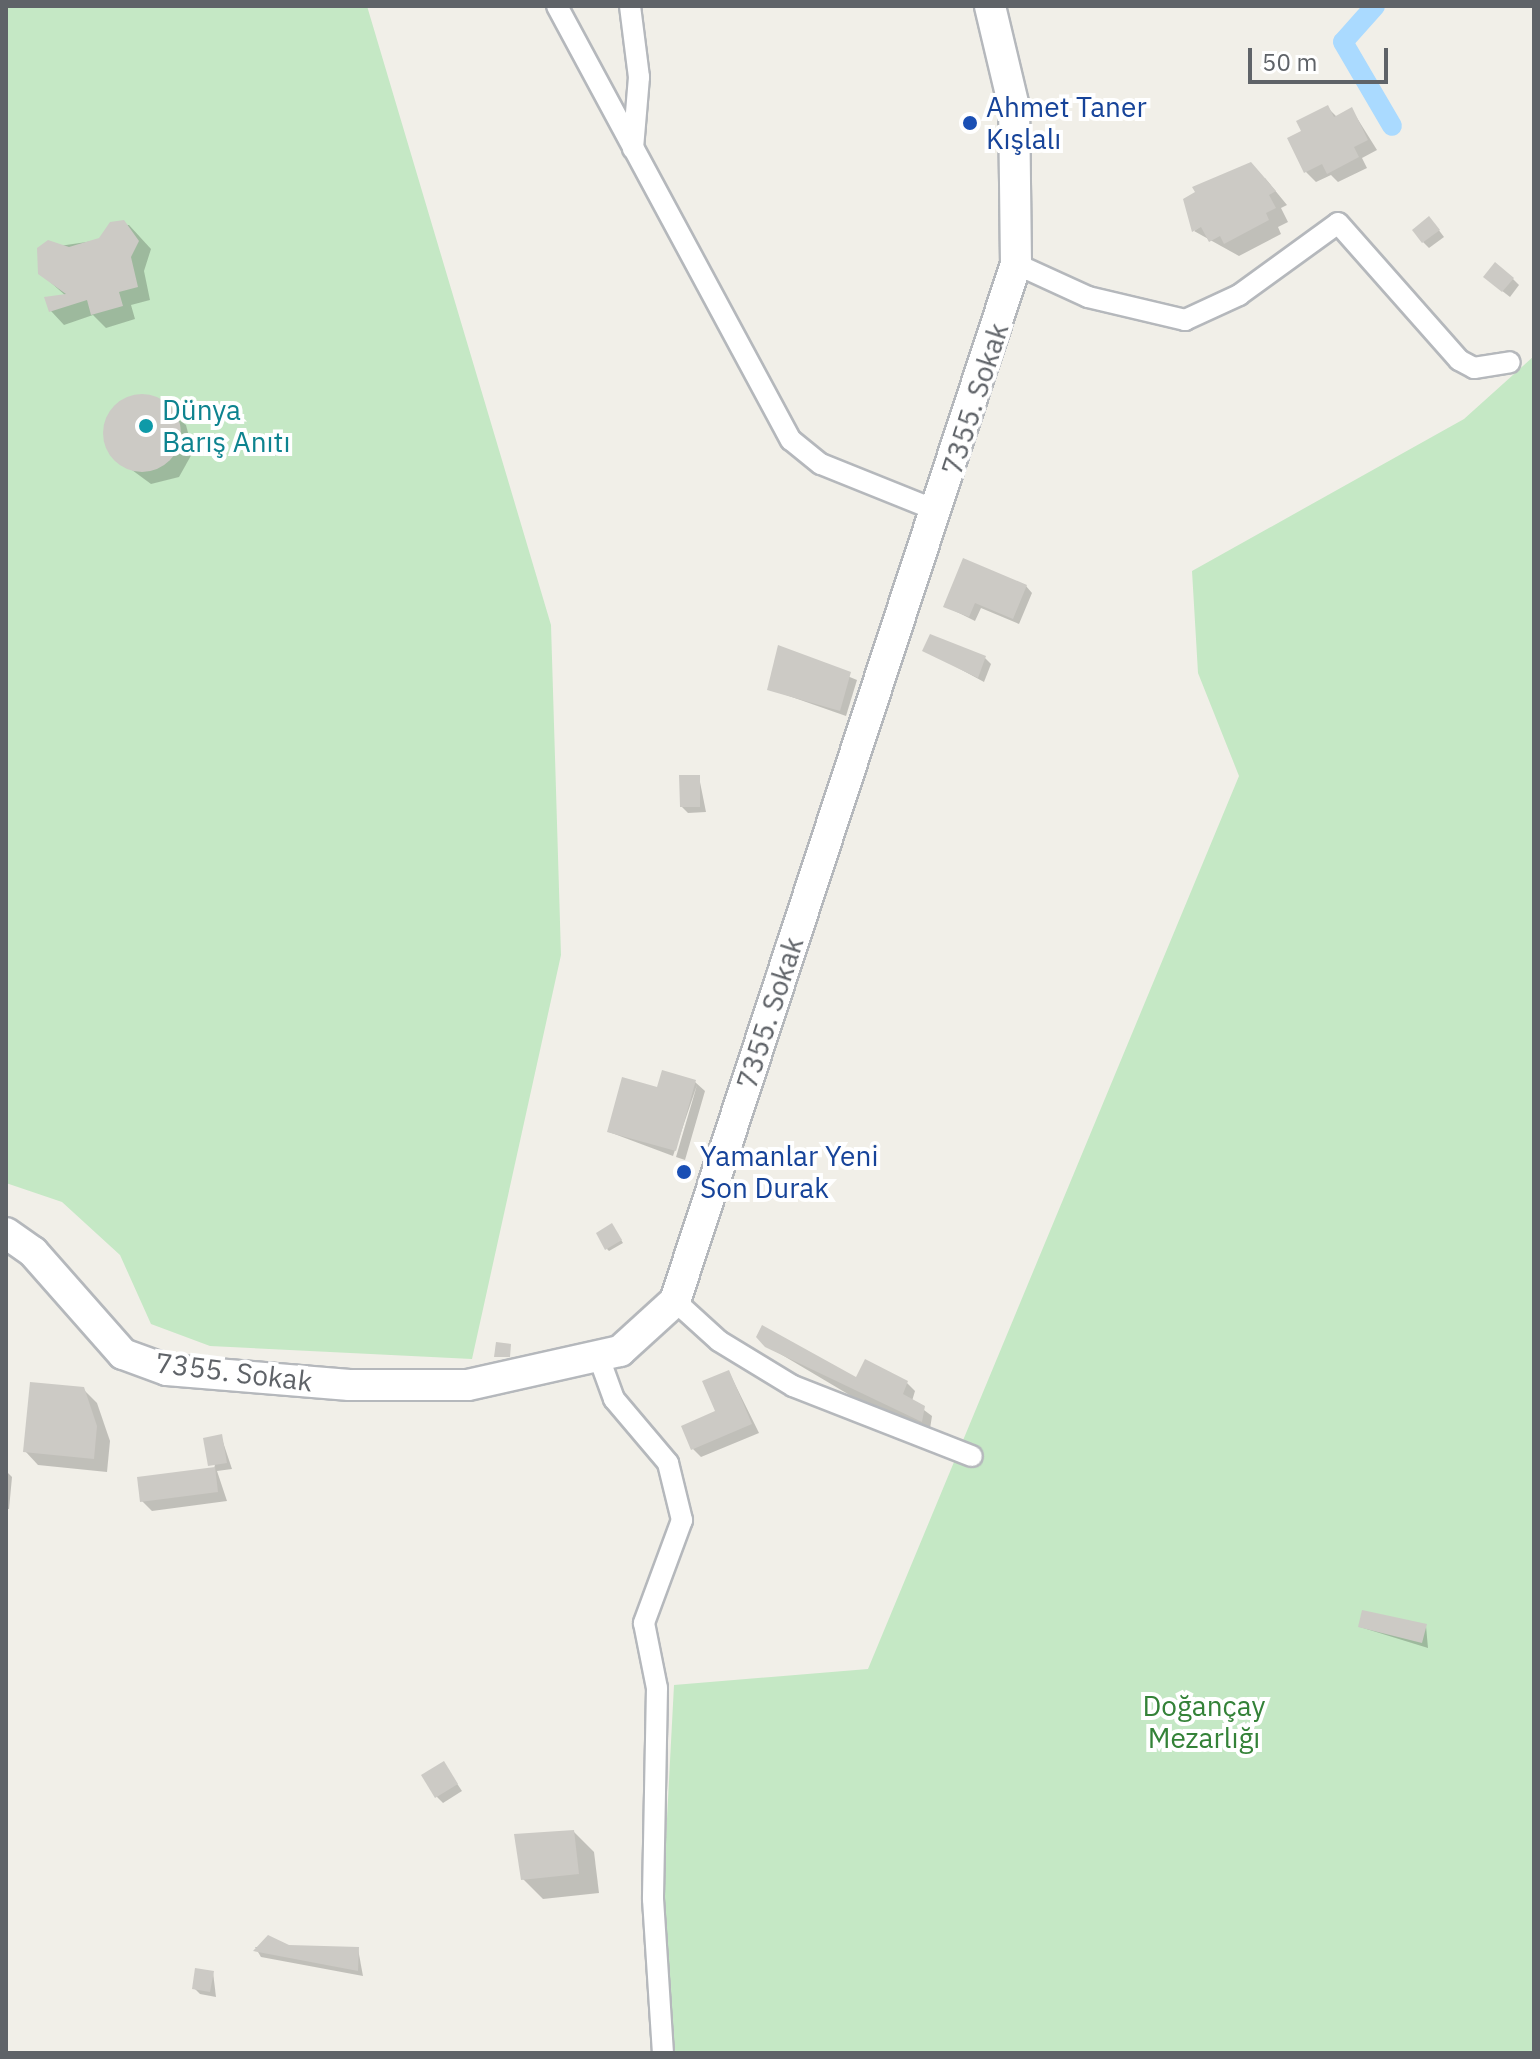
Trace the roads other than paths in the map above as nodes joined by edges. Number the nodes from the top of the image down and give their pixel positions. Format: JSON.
{"nodes":[{"id":1,"x":557,"y":6,"type":"edge"},
{"id":2,"x":630,"y":6,"type":"edge"},
{"id":3,"x":990,"y":6,"type":"edge"},
{"id":4,"x":633,"y":149,"type":"junction"},
{"id":5,"x":1016,"y":264,"type":"junction"},
{"id":6,"x":1510,"y":362,"type":"dead end"},
{"id":7,"x":938,"y":511,"type":"junction"},
{"id":8,"x":6,"y":1233,"type":"edge"},
{"id":9,"x":675,"y":1301,"type":"junction"},
{"id":10,"x":598,"y":1355,"type":"junction"},
{"id":11,"x":972,"y":1456,"type":"dead end"},
{"id":12,"x":663,"y":2053,"type":"edge"}],
"edges":[{"from":1,"to":4,"type":"street"},
{"from":2,"to":4,"type":"street"},
{"from":3,"to":5,"type":"street","name":"7355. Sokak"},
{"from":4,"to":7,"type":"street"},
{"from":5,"to":6,"type":"street"},
{"from":5,"to":7,"type":"street","name":"7355. Sokak"},
{"from":7,"to":9,"type":"street","name":"7355. Sokak"},
{"from":8,"to":10,"type":"street","name":"7355. Sokak"},
{"from":9,"to":10,"type":"street","name":"7355. Sokak"},
{"from":9,"to":11,"type":"street"},
{"from":10,"to":12,"type":"street"}]}
